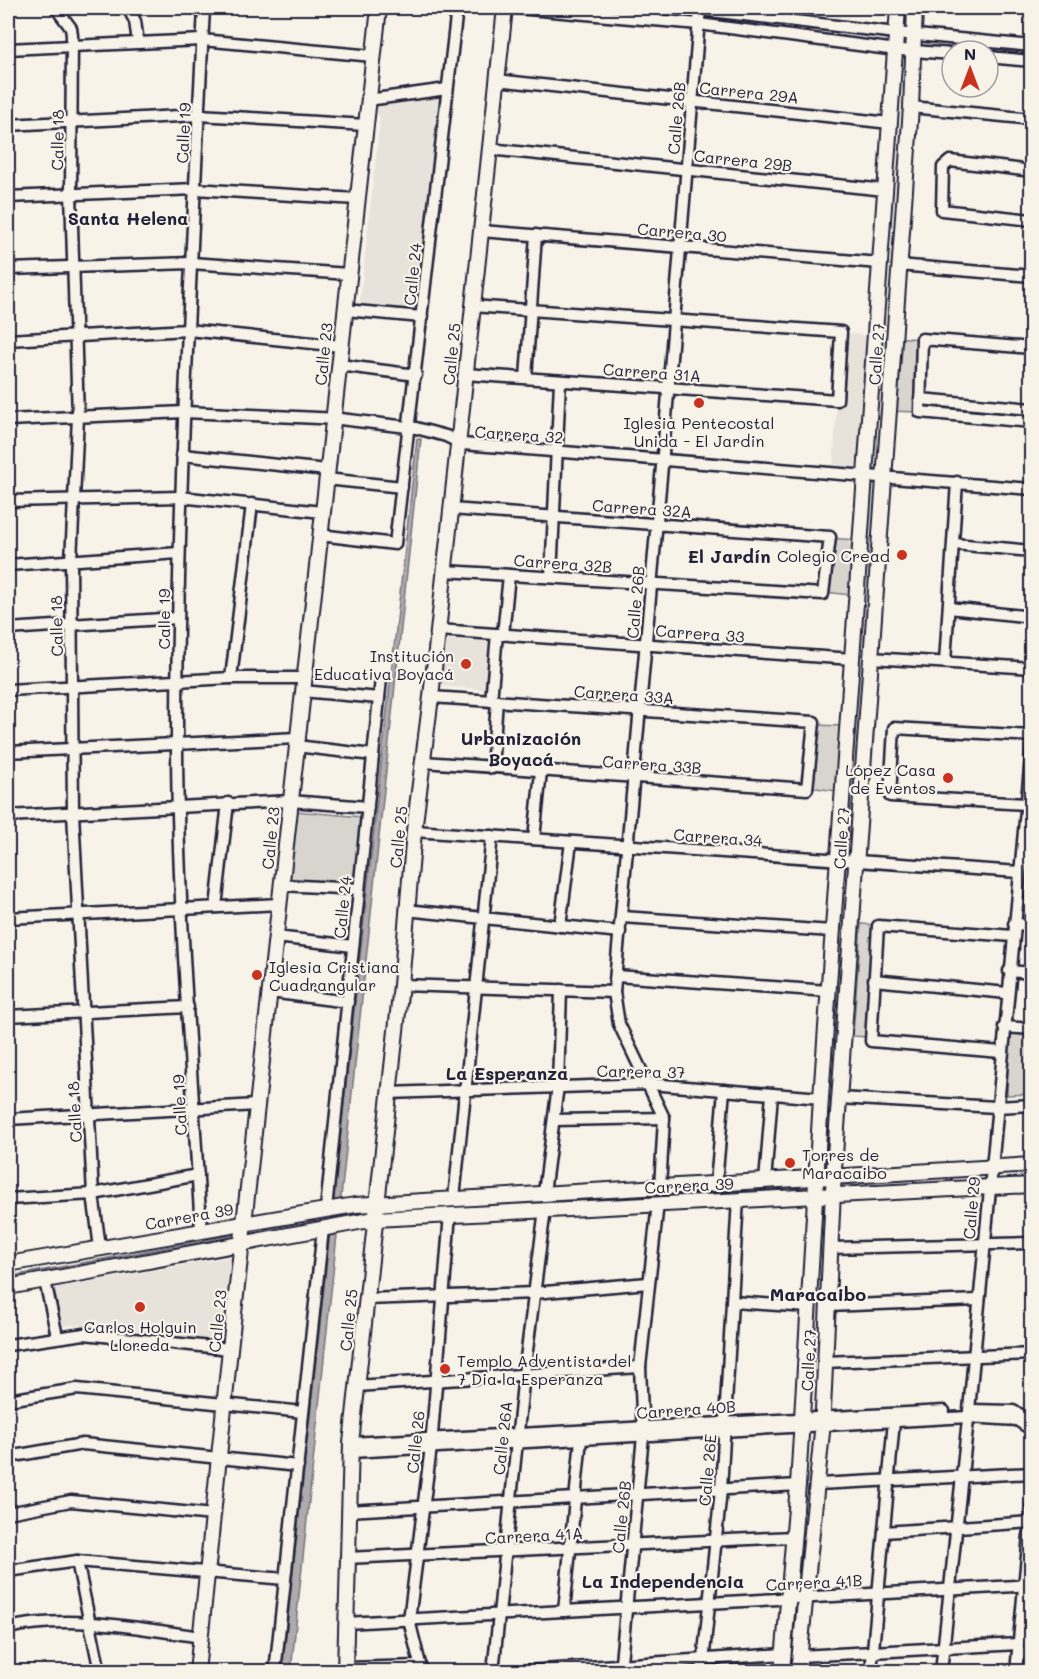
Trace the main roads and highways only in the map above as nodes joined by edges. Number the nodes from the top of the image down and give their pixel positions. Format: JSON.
{"nodes":[{"id":1,"x":379,"y":8,"type":"edge"},
{"id":2,"x":505,"y":8,"type":"edge"},
{"id":3,"x":898,"y":8,"type":"edge"},
{"id":4,"x":915,"y":8,"type":"edge"},
{"id":5,"x":1032,"y":1165,"type":"edge"},
{"id":6,"x":1009,"y":1166,"type":"junction"},
{"id":7,"x":970,"y":1168,"type":"junction"},
{"id":8,"x":833,"y":1176,"type":"junction"},
{"id":9,"x":816,"y":1177,"type":"junction"},
{"id":10,"x":1032,"y":1185,"type":"edge"},
{"id":11,"x":1006,"y":1186,"type":"junction"},
{"id":12,"x":970,"y":1188,"type":"junction"},
{"id":13,"x":833,"y":1194,"type":"junction"},
{"id":14,"x":815,"y":1196,"type":"junction"},
{"id":15,"x":377,"y":1203,"type":"junction"},
{"id":16,"x":375,"y":1218,"type":"junction"},
{"id":17,"x":335,"y":1226,"type":"junction"},
{"id":18,"x":243,"y":1235,"type":"junction"},
{"id":19,"x":8,"y":1264,"type":"edge"},
{"id":20,"x":8,"y":1287,"type":"edge"},
{"id":21,"x":345,"y":1670,"type":"edge"},
{"id":22,"x":197,"y":1671,"type":"edge"},
{"id":23,"x":782,"y":1671,"type":"edge"},
{"id":24,"x":798,"y":1671,"type":"edge"}],
"edges":[{"from":1,"to":18,"type":"main road","name":"Calle 23"},
{"from":2,"to":15,"type":"main road","name":"Calle 25"},
{"from":3,"to":9,"type":"main road","name":"Calle 27"},
{"from":4,"to":8,"type":"main road","name":"Calle 27"},
{"from":5,"to":6,"type":"main road","name":"Carrera 39"},
{"from":6,"to":7,"type":"main road","name":"Carrera 39"},
{"from":6,"to":11,"type":"main road"},
{"from":7,"to":8,"type":"main road","name":"Carrera 39"},
{"from":7,"to":12,"type":"main road"},
{"from":8,"to":9,"type":"main road","name":"Carrera 39"},
{"from":8,"to":13,"type":"main road","name":"Calle 27"},
{"from":9,"to":14,"type":"main road","name":"Calle 27"},
{"from":9,"to":15,"type":"main road","name":"Carrera 39"},
{"from":10,"to":11,"type":"main road","name":"Carrera 39"},
{"from":11,"to":12,"type":"main road","name":"Carrera 39"},
{"from":12,"to":13,"type":"main road","name":"Carrera 39"},
{"from":13,"to":14,"type":"main road","name":"Carrera 39"},
{"from":13,"to":24,"type":"main road","name":"Calle 27"},
{"from":14,"to":16,"type":"main road","name":"Carrera 39"},
{"from":14,"to":23,"type":"main road","name":"Calle 27"},
{"from":15,"to":16,"type":"main road","name":"Calle 25"},
{"from":15,"to":17,"type":"main road","name":"Carrera 39"},
{"from":15,"to":18,"type":"main road","name":"Carrera 39"},
{"from":16,"to":17,"type":"main road","name":"Carrera 39"},
{"from":16,"to":21,"type":"main road","name":"Calle 25"},
{"from":17,"to":18,"type":"main road","name":"Carrera 39"},
{"from":18,"to":19,"type":"main road","name":"Carrera 39"},
{"from":18,"to":20,"type":"main road","name":"Carrera 39"},
{"from":18,"to":22,"type":"main road","name":"Calle 23"}]}
